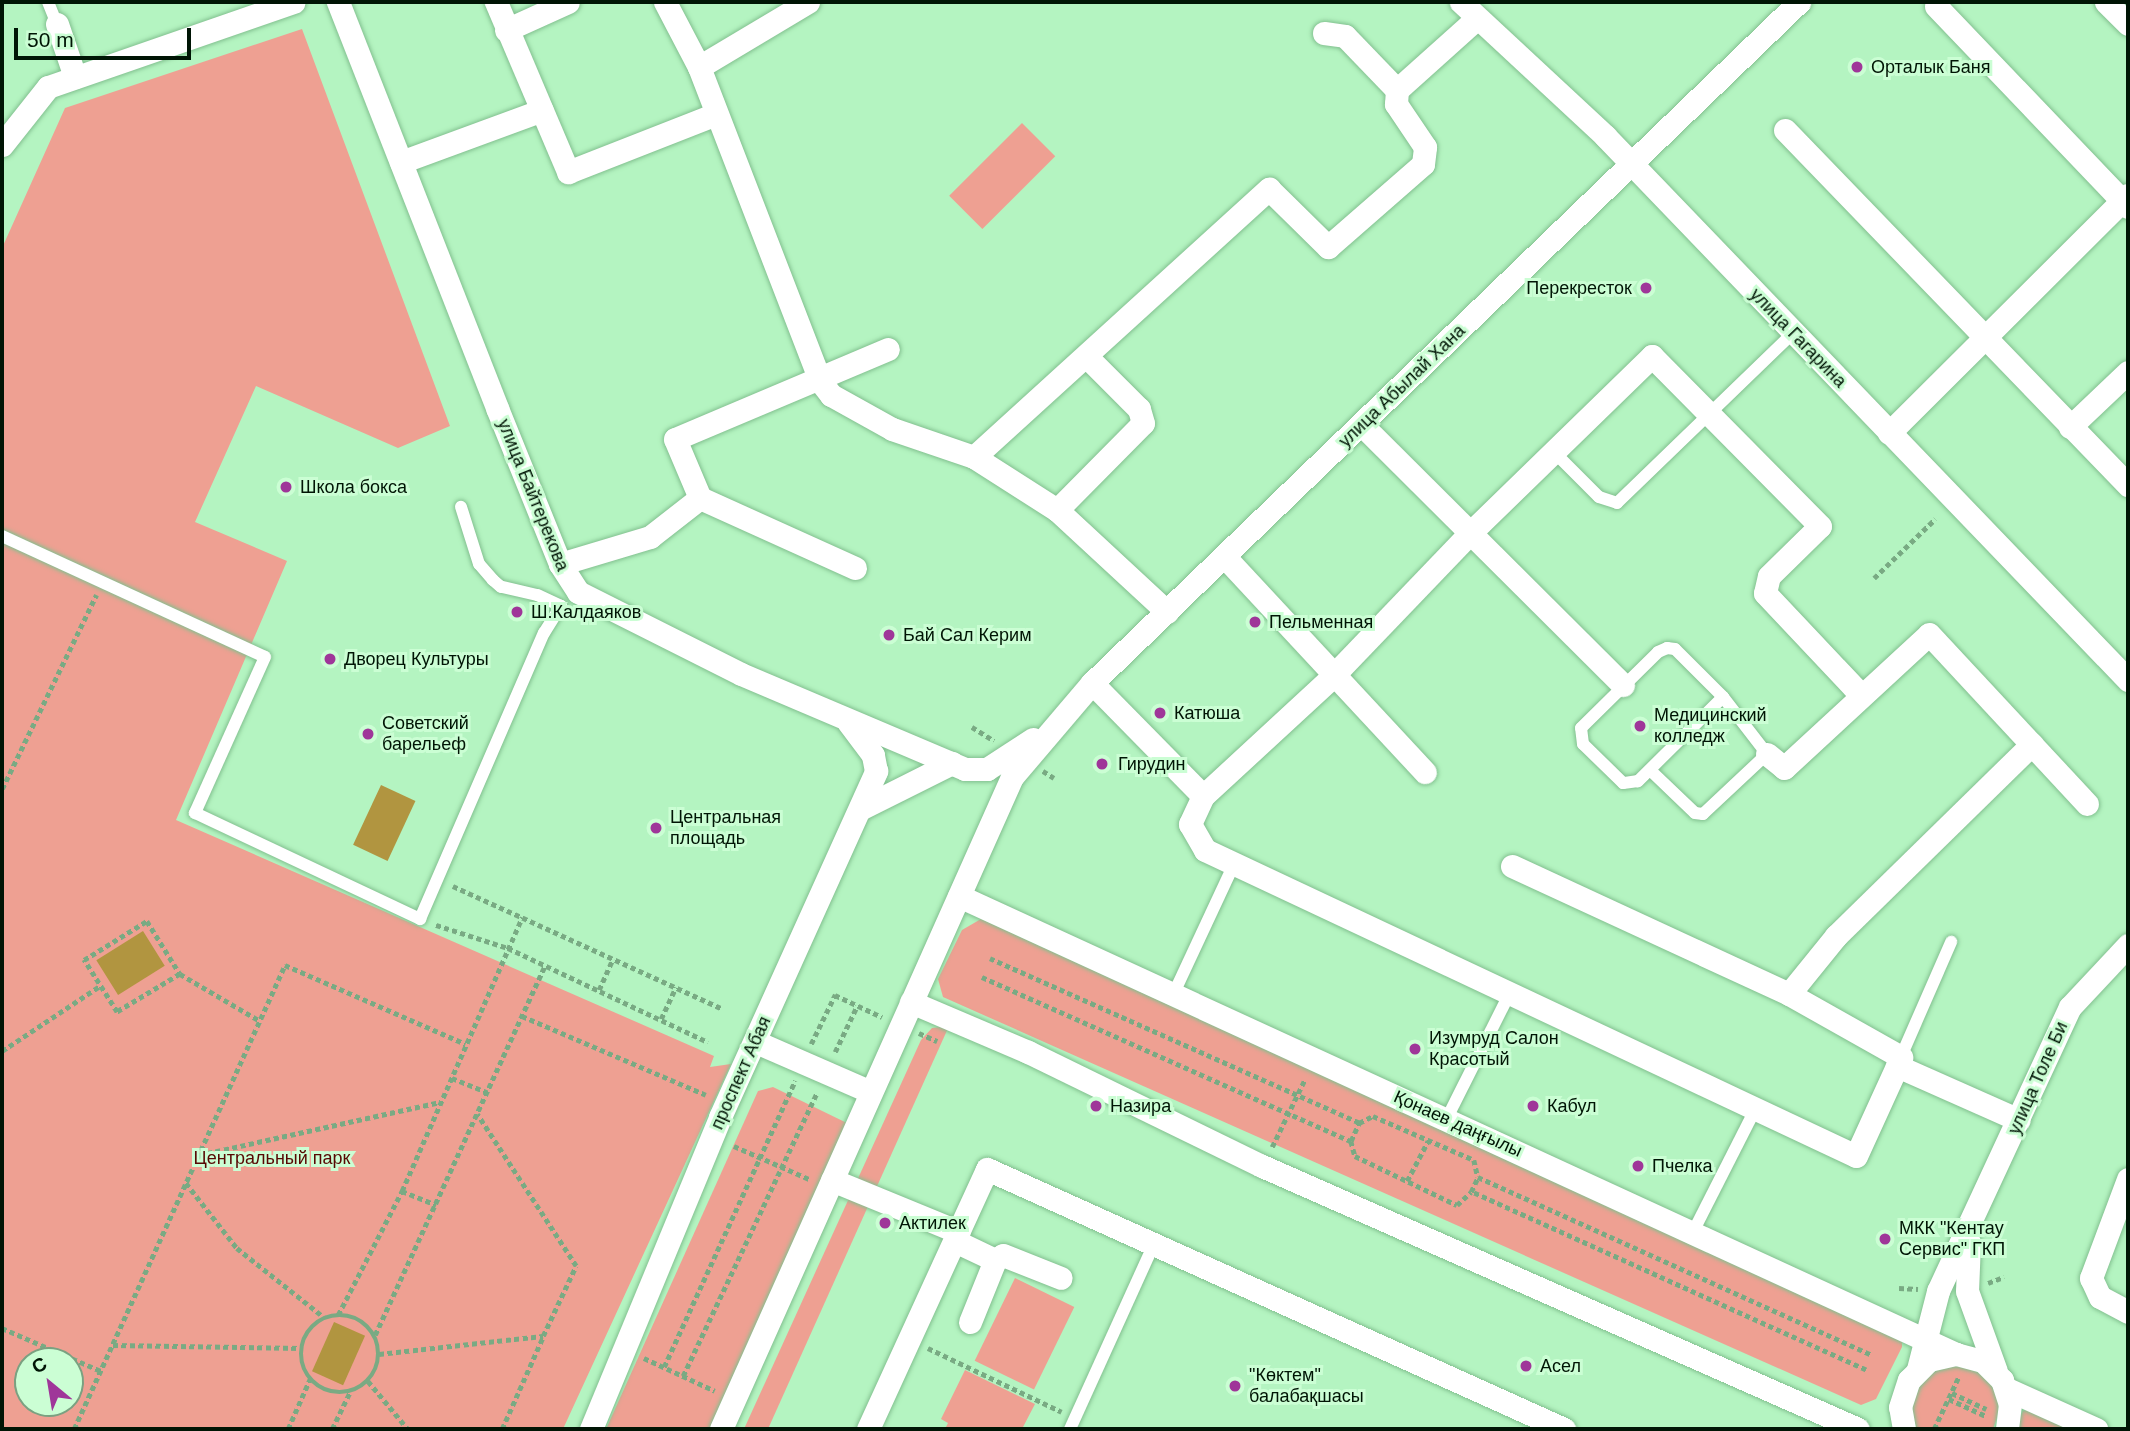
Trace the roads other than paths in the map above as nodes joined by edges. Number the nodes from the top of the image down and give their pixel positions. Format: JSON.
{"nodes":[{"id":1,"x":48,"y":2,"type":"edge"},
{"id":2,"x":295,"y":2,"type":"edge"},
{"id":3,"x":338,"y":2,"type":"edge"},
{"id":4,"x":496,"y":2,"type":"edge"},
{"id":5,"x":568,"y":2,"type":"edge"},
{"id":6,"x":665,"y":2,"type":"edge"},
{"id":7,"x":808,"y":2,"type":"edge"},
{"id":8,"x":1461,"y":2,"type":"edge"},
{"id":9,"x":1799,"y":2,"type":"edge"},
{"id":10,"x":2106,"y":2,"type":"edge"},
{"id":11,"x":1936,"y":6,"type":"dead end"},
{"id":12,"x":1476,"y":19,"type":"junction"},
{"id":13,"x":57,"y":24,"type":"joint"},
{"id":14,"x":2128,"y":24,"type":"edge"},
{"id":15,"x":506,"y":30,"type":"junction"},
{"id":16,"x":1324,"y":33,"type":"dead end"},
{"id":17,"x":699,"y":67,"type":"junction"},
{"id":18,"x":75,"y":77,"type":"junction"},
{"id":19,"x":1397,"y":90,"type":"junction"},
{"id":20,"x":542,"y":110,"type":"junction"},
{"id":21,"x":716,"y":114,"type":"junction"},
{"id":22,"x":1785,"y":130,"type":"dead end"},
{"id":23,"x":2,"y":145,"type":"edge"},
{"id":24,"x":401,"y":162,"type":"junction"},
{"id":25,"x":1630,"y":164,"type":"junction"},
{"id":26,"x":2126,"y":201,"type":"edge"},
{"id":27,"x":1793,"y":333,"type":"junction"},
{"id":28,"x":1983,"y":334,"type":"junction"},
{"id":29,"x":888,"y":349,"type":"dead end"},
{"id":30,"x":1087,"y":357,"type":"junction"},
{"id":31,"x":2128,"y":372,"type":"edge"},
{"id":32,"x":820,"y":382,"type":"junction"},
{"id":33,"x":1707,"y":416,"type":"junction"},
{"id":34,"x":1363,"y":426,"type":"junction"},
{"id":35,"x":2070,"y":427,"type":"junction"},
{"id":36,"x":1889,"y":433,"type":"junction"},
{"id":37,"x":1553,"y":451,"type":"junction"},
{"id":38,"x":974,"y":457,"type":"junction"},
{"id":39,"x":2128,"y":485,"type":"edge"},
{"id":40,"x":700,"y":498,"type":"junction"},
{"id":41,"x":461,"y":507,"type":"dead end"},
{"id":42,"x":1057,"y":510,"type":"junction"},
{"id":43,"x":1468,"y":535,"type":"junction"},
{"id":44,"x":2,"y":536,"type":"edge"},
{"id":45,"x":1224,"y":556,"type":"junction"},
{"id":46,"x":560,"y":564,"type":"junction"},
{"id":47,"x":855,"y":568,"type":"dead end"},
{"id":48,"x":569,"y":599,"type":"junction"},
{"id":49,"x":1167,"y":612,"type":"junction"},
{"id":50,"x":1332,"y":677,"type":"junction"},
{"id":51,"x":2128,"y":680,"type":"edge"},
{"id":52,"x":1092,"y":683,"type":"junction"},
{"id":53,"x":1623,"y":685,"type":"junction"},
{"id":54,"x":1861,"y":695,"type":"junction"},
{"id":55,"x":1723,"y":697,"type":"junction"},
{"id":56,"x":1067,"y":709,"type":"junction"},
{"id":57,"x":849,"y":723,"type":"junction"},
{"id":58,"x":2032,"y":744,"type":"junction"},
{"id":59,"x":1767,"y":754,"type":"junction"},
{"id":60,"x":952,"y":763,"type":"junction"},
{"id":61,"x":1650,"y":770,"type":"junction"},
{"id":62,"x":1425,"y":772,"type":"dead end"},
{"id":63,"x":1203,"y":796,"type":"junction"},
{"id":64,"x":2087,"y":804,"type":"dead end"},
{"id":65,"x":860,"y":809,"type":"junction"},
{"id":66,"x":1234,"y":864,"type":"junction"},
{"id":67,"x":1512,"y":866,"type":"dead end"},
{"id":68,"x":959,"y":897,"type":"junction"},
{"id":69,"x":1951,"y":942,"type":"dead end"},
{"id":70,"x":2128,"y":944,"type":"edge"},
{"id":71,"x":1511,"y":991,"type":"junction"},
{"id":72,"x":1788,"y":994,"type":"junction"},
{"id":73,"x":1173,"y":995,"type":"junction"},
{"id":74,"x":911,"y":1002,"type":"junction"},
{"id":75,"x":756,"y":1042,"type":"junction"},
{"id":76,"x":1899,"y":1061,"type":"junction"},
{"id":77,"x":871,"y":1092,"type":"junction"},
{"id":78,"x":1755,"y":1110,"type":"junction"},
{"id":79,"x":1447,"y":1118,"type":"junction"},
{"id":80,"x":2019,"y":1120,"type":"junction"},
{"id":81,"x":2128,"y":1179,"type":"edge"},
{"id":82,"x":830,"y":1184,"type":"junction"},
{"id":83,"x":1971,"y":1228,"type":"junction"},
{"id":84,"x":1693,"y":1232,"type":"junction"},
{"id":85,"x":957,"y":1236,"type":"junction"},
{"id":86,"x":1154,"y":1244,"type":"junction"},
{"id":87,"x":995,"y":1260,"type":"junction"},
{"id":88,"x":1061,"y":1279,"type":"dead end"},
{"id":89,"x":2128,"y":1312,"type":"edge"},
{"id":90,"x":970,"y":1322,"type":"dead end"},
{"id":91,"x":1923,"y":1338,"type":"junction"},
{"id":92,"x":1962,"y":1355,"type":"junction"},
{"id":93,"x":1918,"y":1369,"type":"junction"},
{"id":94,"x":2001,"y":1380,"type":"junction"},
{"id":95,"x":2008,"y":1425,"type":"edge"},
{"id":96,"x":1555,"y":1427,"type":"edge"},
{"id":97,"x":591,"y":1429,"type":"edge"},
{"id":98,"x":721,"y":1429,"type":"edge"},
{"id":99,"x":868,"y":1429,"type":"edge"},
{"id":100,"x":1070,"y":1429,"type":"edge"},
{"id":101,"x":1858,"y":1429,"type":"edge"},
{"id":102,"x":1904,"y":1429,"type":"edge"},
{"id":103,"x":2096,"y":1429,"type":"edge"}],
"edges":[{"from":1,"to":13,"type":"lane"},
{"from":2,"to":18,"type":"street"},
{"from":3,"to":24,"type":"street","name":"улица Байтерекова"},
{"from":4,"to":15,"type":"street"},
{"from":5,"to":15,"type":"street"},
{"from":6,"to":17,"type":"street"},
{"from":7,"to":17,"type":"street"},
{"from":8,"to":12,"type":"street","name":"улица Гагарина"},
{"from":9,"to":25,"type":"street","name":"улица Абылай Хана"},
{"from":10,"to":14,"type":"street"},
{"from":11,"to":26,"type":"street"},
{"from":12,"to":19,"type":"street"},
{"from":12,"to":25,"type":"street","name":"улица Гагарина"},
{"from":13,"to":18,"type":"street"},
{"from":15,"to":20,"type":"street"},
{"from":16,"to":19,"type":"street"},
{"from":17,"to":21,"type":"street"},
{"from":18,"to":23,"type":"street"},
{"from":19,"to":30,"type":"street"},
{"from":20,"to":21,"type":"street"},
{"from":20,"to":24,"type":"street"},
{"from":21,"to":32,"type":"street"},
{"from":22,"to":28,"type":"street"},
{"from":24,"to":46,"type":"street","name":"улица Байтерекова"},
{"from":25,"to":27,"type":"street","name":"улица Гагарина"},
{"from":25,"to":34,"type":"street","name":"улица Абылай Хана"},
{"from":26,"to":28,"type":"street"},
{"from":27,"to":33,"type":"lane"},
{"from":27,"to":36,"type":"street","name":"улица Гагарина"},
{"from":28,"to":35,"type":"street"},
{"from":28,"to":36,"type":"street"},
{"from":29,"to":32,"type":"street"},
{"from":30,"to":38,"type":"street"},
{"from":30,"to":42,"type":"street"},
{"from":31,"to":35,"type":"street"},
{"from":32,"to":38,"type":"street"},
{"from":32,"to":40,"type":"street"},
{"from":33,"to":37,"type":"lane"},
{"from":33,"to":37,"type":"street"},
{"from":33,"to":54,"type":"street"},
{"from":34,"to":43,"type":"street"},
{"from":34,"to":45,"type":"street","name":"улица Абылай Хана"},
{"from":35,"to":39,"type":"street"},
{"from":36,"to":51,"type":"street","name":"улица Гагарина"},
{"from":37,"to":43,"type":"street"},
{"from":38,"to":42,"type":"street"},
{"from":40,"to":46,"type":"street"},
{"from":40,"to":47,"type":"street"},
{"from":41,"to":48,"type":"lane"},
{"from":42,"to":49,"type":"street"},
{"from":43,"to":50,"type":"street"},
{"from":43,"to":53,"type":"street"},
{"from":44,"to":48,"type":"lane"},
{"from":45,"to":49,"type":"street","name":"улица Абылай Хана"},
{"from":45,"to":50,"type":"street"},
{"from":46,"to":48,"type":"street","name":"улица Байтерекова"},
{"from":48,"to":57,"type":"street","name":"улица Байтерекова"},
{"from":49,"to":52,"type":"street","name":"улица Абылай Хана"},
{"from":50,"to":62,"type":"street"},
{"from":50,"to":63,"type":"street"},
{"from":52,"to":56,"type":"street","name":"улица Абылай Хана"},
{"from":52,"to":63,"type":"street"},
{"from":53,"to":55,"type":"lane"},
{"from":53,"to":61,"type":"lane"},
{"from":54,"to":58,"type":"street"},
{"from":54,"to":59,"type":"street"},
{"from":55,"to":59,"type":"lane"},
{"from":55,"to":61,"type":"lane"},
{"from":56,"to":60,"type":"street","name":"улица Байтерекова"},
{"from":56,"to":68,"type":"street","name":"улица Абылай Хана"},
{"from":57,"to":60,"type":"street","name":"улица Байтерекова"},
{"from":57,"to":65,"type":"street","name":"проспект Абая"},
{"from":58,"to":64,"type":"street"},
{"from":58,"to":72,"type":"street"},
{"from":59,"to":61,"type":"lane"},
{"from":60,"to":65,"type":"street"},
{"from":63,"to":66,"type":"street"},
{"from":65,"to":75,"type":"street","name":"проспект Абая"},
{"from":66,"to":71,"type":"street"},
{"from":66,"to":73,"type":"lane"},
{"from":67,"to":72,"type":"street"},
{"from":68,"to":73,"type":"street","name":"Қонаев даңғылы"},
{"from":68,"to":74,"type":"street"},
{"from":69,"to":76,"type":"lane"},
{"from":70,"to":80,"type":"street","name":"улица Толе Би"},
{"from":71,"to":78,"type":"street"},
{"from":71,"to":79,"type":"lane"},
{"from":72,"to":76,"type":"street"},
{"from":73,"to":79,"type":"street","name":"Қонаев даңғылы"},
{"from":74,"to":77,"type":"street"},
{"from":74,"to":101,"type":"street"},
{"from":75,"to":77,"type":"street"},
{"from":75,"to":97,"type":"street","name":"проспект Абая"},
{"from":76,"to":78,"type":"street"},
{"from":76,"to":80,"type":"street"},
{"from":77,"to":82,"type":"street"},
{"from":78,"to":84,"type":"lane"},
{"from":79,"to":84,"type":"street","name":"Қонаев даңғылы"},
{"from":80,"to":83,"type":"street","name":"улица Толе Би"},
{"from":81,"to":89,"type":"street"},
{"from":82,"to":85,"type":"street"},
{"from":82,"to":98,"type":"street"},
{"from":83,"to":91,"type":"street","name":"улица Толе Би"},
{"from":83,"to":94,"type":"street","name":"улица Толе Би"},
{"from":84,"to":91,"type":"street","name":"Қонаев даңғылы"},
{"from":85,"to":86,"type":"street"},
{"from":85,"to":87,"type":"street"},
{"from":85,"to":99,"type":"street"},
{"from":86,"to":96,"type":"street"},
{"from":86,"to":100,"type":"lane"},
{"from":87,"to":88,"type":"street"},
{"from":87,"to":90,"type":"street"},
{"from":91,"to":92,"type":"street","name":"Қонаев даңғылы"},
{"from":91,"to":93,"type":"street","name":"улица Толе Би"},
{"from":92,"to":93,"type":"street"},
{"from":92,"to":94,"type":"street","name":"Қонаев даңғылы"},
{"from":93,"to":102,"type":"street"},
{"from":94,"to":95,"type":"street"},
{"from":94,"to":103,"type":"street","name":"Қонаев даңғылы"}]}
